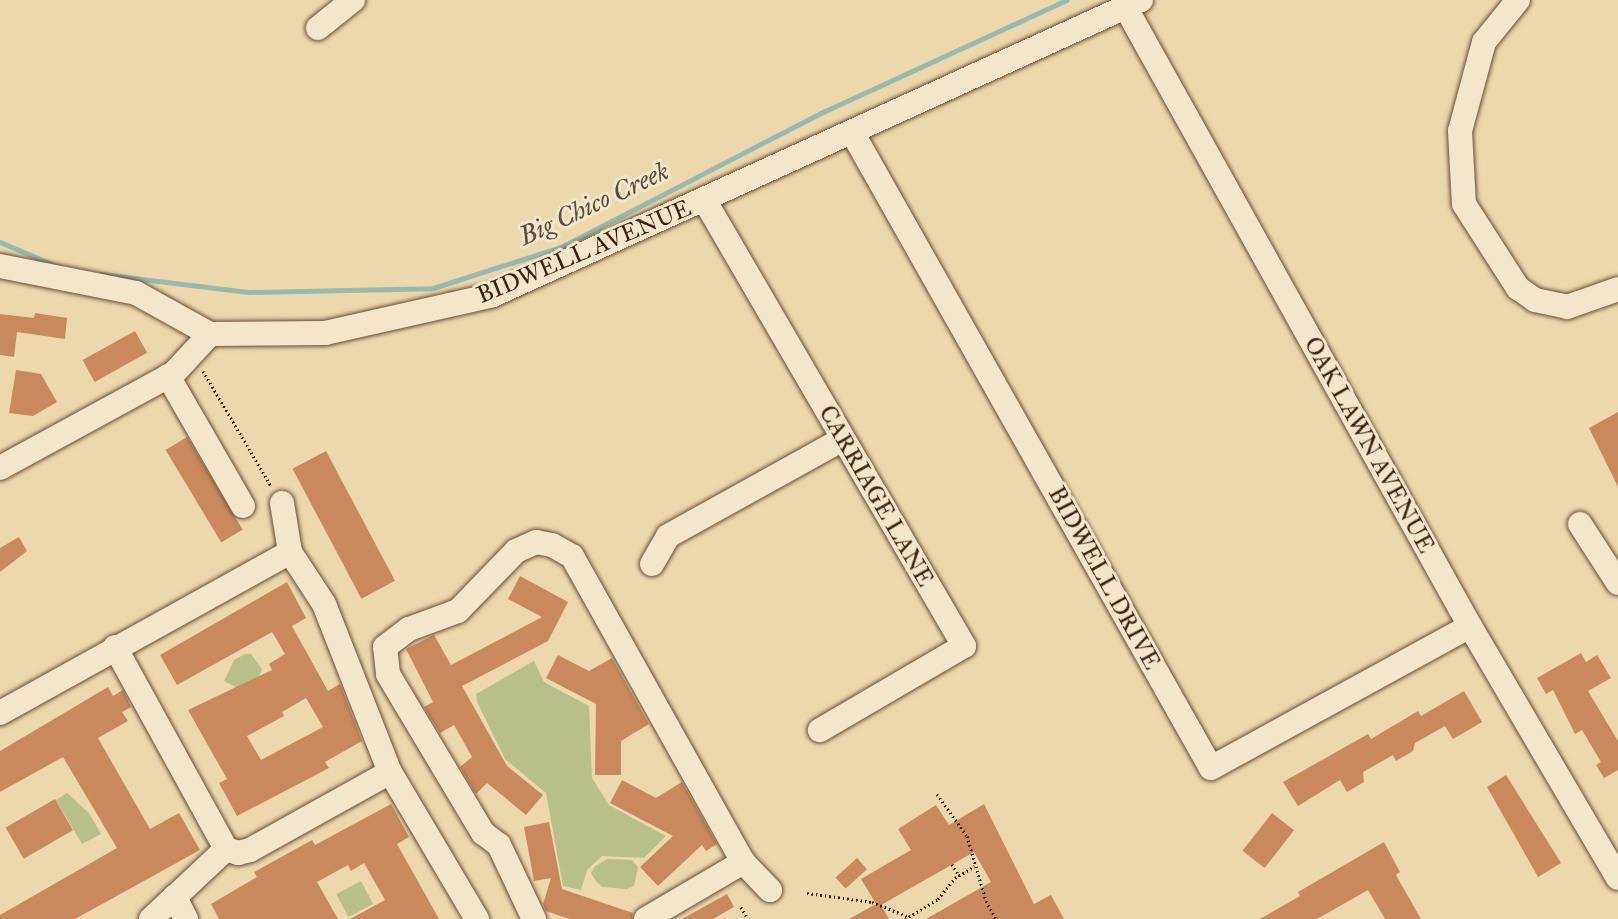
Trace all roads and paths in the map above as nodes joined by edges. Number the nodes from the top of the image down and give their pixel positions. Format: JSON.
{"nodes":[{"id":1,"x":353,"y":0,"type":"edge"},
{"id":2,"x":1518,"y":0,"type":"edge"},
{"id":3,"x":1133,"y":4,"type":"edge"},
{"id":4,"x":318,"y":28,"type":"dead end"},
{"id":5,"x":852,"y":132,"type":"junction"},
{"id":6,"x":705,"y":201,"type":"junction"},
{"id":7,"x":0,"y":266,"type":"edge"},
{"id":8,"x":1618,"y":289,"type":"edge"},
{"id":9,"x":210,"y":334,"type":"junction"},
{"id":10,"x":201,"y":367,"type":"dead end"},
{"id":11,"x":168,"y":376,"type":"junction"},
{"id":12,"x":843,"y":439,"type":"junction"},
{"id":13,"x":0,"y":468,"type":"edge"},
{"id":14,"x":276,"y":495,"type":"joint"},
{"id":15,"x":243,"y":506,"type":"dead end"},
{"id":16,"x":1580,"y":524,"type":"dead end"},
{"id":17,"x":291,"y":552,"type":"junction"},
{"id":18,"x":652,"y":564,"type":"dead end"},
{"id":19,"x":1618,"y":583,"type":"edge"},
{"id":20,"x":1470,"y":626,"type":"junction"},
{"id":21,"x":115,"y":647,"type":"junction"},
{"id":22,"x":0,"y":713,"type":"edge"},
{"id":23,"x":820,"y":730,"type":"dead end"},
{"id":24,"x":390,"y":772,"type":"junction"},
{"id":25,"x":937,"y":794,"type":"dead end"},
{"id":26,"x":226,"y":849,"type":"junction"},
{"id":27,"x":743,"y":862,"type":"junction"},
{"id":28,"x":952,"y":864,"type":"dead end"},
{"id":29,"x":975,"y":866,"type":"junction"},
{"id":30,"x":959,"y":876,"type":"junction"},
{"id":31,"x":1618,"y":878,"type":"edge"},
{"id":32,"x":770,"y":890,"type":"dead end"},
{"id":33,"x":807,"y":893,"type":"dead end"},
{"id":34,"x":175,"y":897,"type":"junction"},
{"id":35,"x":741,"y":907,"type":"dead end"},
{"id":36,"x":907,"y":918,"type":"edge"},
{"id":37,"x":151,"y":919,"type":"edge"},
{"id":38,"x":186,"y":919,"type":"edge"},
{"id":39,"x":477,"y":919,"type":"edge"},
{"id":40,"x":534,"y":919,"type":"edge"},
{"id":41,"x":646,"y":919,"type":"edge"},
{"id":42,"x":748,"y":919,"type":"edge"},
{"id":43,"x":996,"y":919,"type":"edge"}],
"edges":[{"from":1,"to":4,"type":"street"},
{"from":2,"to":8,"type":"street"},
{"from":3,"to":5,"type":"street","name":"BIDWELL AVENUE"},
{"from":3,"to":20,"type":"street","name":"OAK LAWN AVENUE"},
{"from":5,"to":6,"type":"street","name":"BIDWELL AVENUE"},
{"from":5,"to":20,"type":"street","name":"BIDWELL DRIVE"},
{"from":6,"to":9,"type":"street","name":"BIDWELL AVENUE"},
{"from":6,"to":12,"type":"street","name":"CARRIAGE LANE"},
{"from":7,"to":9,"type":"street","name":"BIDWELL AVENUE"},
{"from":9,"to":11,"type":"street"},
{"from":10,"to":14,"type":"path"},
{"from":11,"to":13,"type":"street"},
{"from":11,"to":15,"type":"street"},
{"from":12,"to":18,"type":"street"},
{"from":12,"to":23,"type":"street","name":"CARRIAGE LANE"},
{"from":14,"to":17,"type":"street"},
{"from":16,"to":19,"type":"street"},
{"from":17,"to":21,"type":"street"},
{"from":17,"to":24,"type":"street"},
{"from":20,"to":31,"type":"street","name":"OAK LAWN AVENUE"},
{"from":21,"to":22,"type":"street"},
{"from":21,"to":26,"type":"street"},
{"from":24,"to":26,"type":"street"},
{"from":24,"to":39,"type":"street"},
{"from":25,"to":29,"type":"path"},
{"from":26,"to":34,"type":"street"},
{"from":27,"to":32,"type":"street"},
{"from":27,"to":40,"type":"street"},
{"from":27,"to":41,"type":"street"},
{"from":28,"to":30,"type":"path"},
{"from":29,"to":30,"type":"path"},
{"from":29,"to":43,"type":"path"},
{"from":30,"to":36,"type":"path"},
{"from":33,"to":36,"type":"path"},
{"from":34,"to":37,"type":"street"},
{"from":34,"to":38,"type":"street"},
{"from":35,"to":42,"type":"path"}]}
